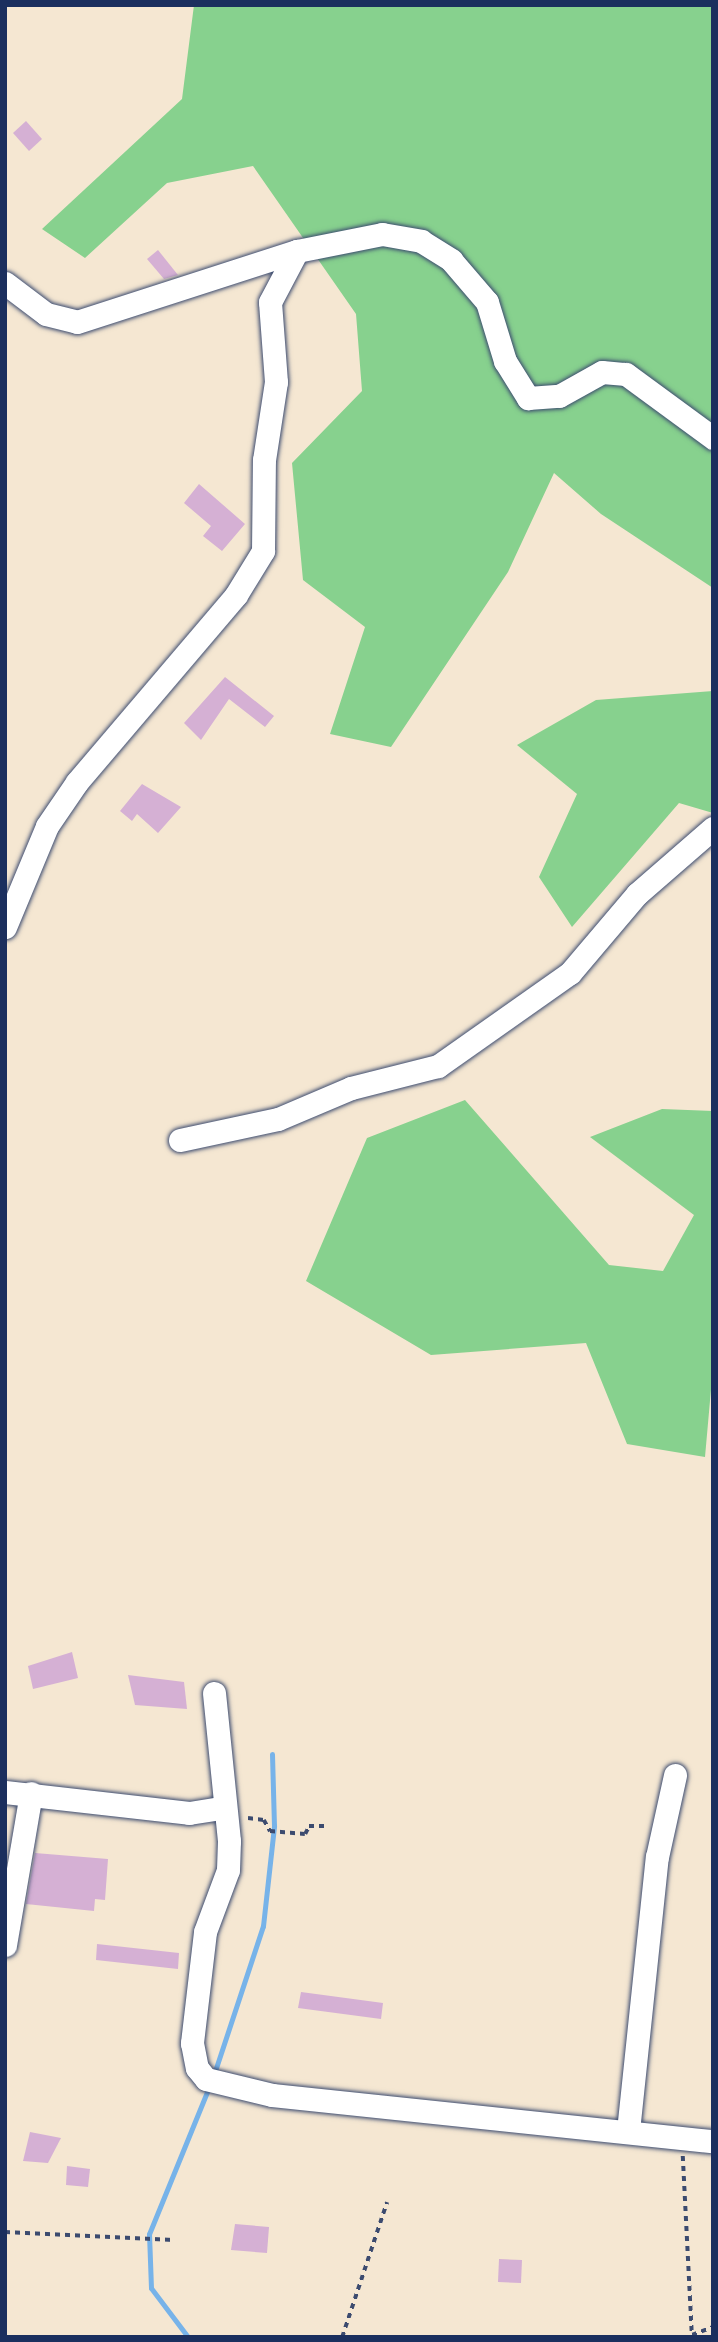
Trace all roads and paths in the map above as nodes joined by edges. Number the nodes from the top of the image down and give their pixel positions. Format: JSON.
{"nodes":[{"id":1,"x":297,"y":251,"type":"junction"},
{"id":2,"x":5,"y":283,"type":"edge"},
{"id":3,"x":713,"y":438,"type":"edge"},
{"id":4,"x":713,"y":828,"type":"edge"},
{"id":5,"x":5,"y":927,"type":"edge"},
{"id":6,"x":180,"y":1140,"type":"dead end"},
{"id":7,"x":215,"y":1693,"type":"dead end"},
{"id":8,"x":675,"y":1775,"type":"dead end"},
{"id":9,"x":5,"y":1792,"type":"edge"},
{"id":10,"x":31,"y":1793,"type":"junction"},
{"id":11,"x":225,"y":1807,"type":"junction"},
{"id":12,"x":328,"y":1826,"type":"dead end"},
{"id":13,"x":270,"y":1831,"type":"dead end"},
{"id":14,"x":5,"y":1945,"type":"edge"},
{"id":15,"x":628,"y":2131,"type":"junction"},
{"id":16,"x":684,"y":2137,"type":"junction"},
{"id":17,"x":713,"y":2141,"type":"edge"},
{"id":18,"x":387,"y":2202,"type":"dead end"},
{"id":19,"x":5,"y":2232,"type":"edge"},
{"id":20,"x":174,"y":2240,"type":"dead end"},
{"id":21,"x":713,"y":2327,"type":"edge"},
{"id":22,"x":692,"y":2336,"type":"edge"},
{"id":23,"x":342,"y":2337,"type":"edge"}],
"edges":[{"from":1,"to":2,"type":"street"},
{"from":1,"to":3,"type":"street"},
{"from":1,"to":5,"type":"street"},
{"from":4,"to":6,"type":"street"},
{"from":7,"to":11,"type":"street"},
{"from":8,"to":15,"type":"street"},
{"from":9,"to":10,"type":"street"},
{"from":10,"to":11,"type":"street"},
{"from":10,"to":14,"type":"street"},
{"from":11,"to":15,"type":"street"},
{"from":12,"to":13,"type":"path"},
{"from":15,"to":16,"type":"street"},
{"from":16,"to":17,"type":"street"},
{"from":16,"to":22,"type":"path"},
{"from":18,"to":23,"type":"path"},
{"from":19,"to":20,"type":"path"},
{"from":21,"to":22,"type":"path"}]}
